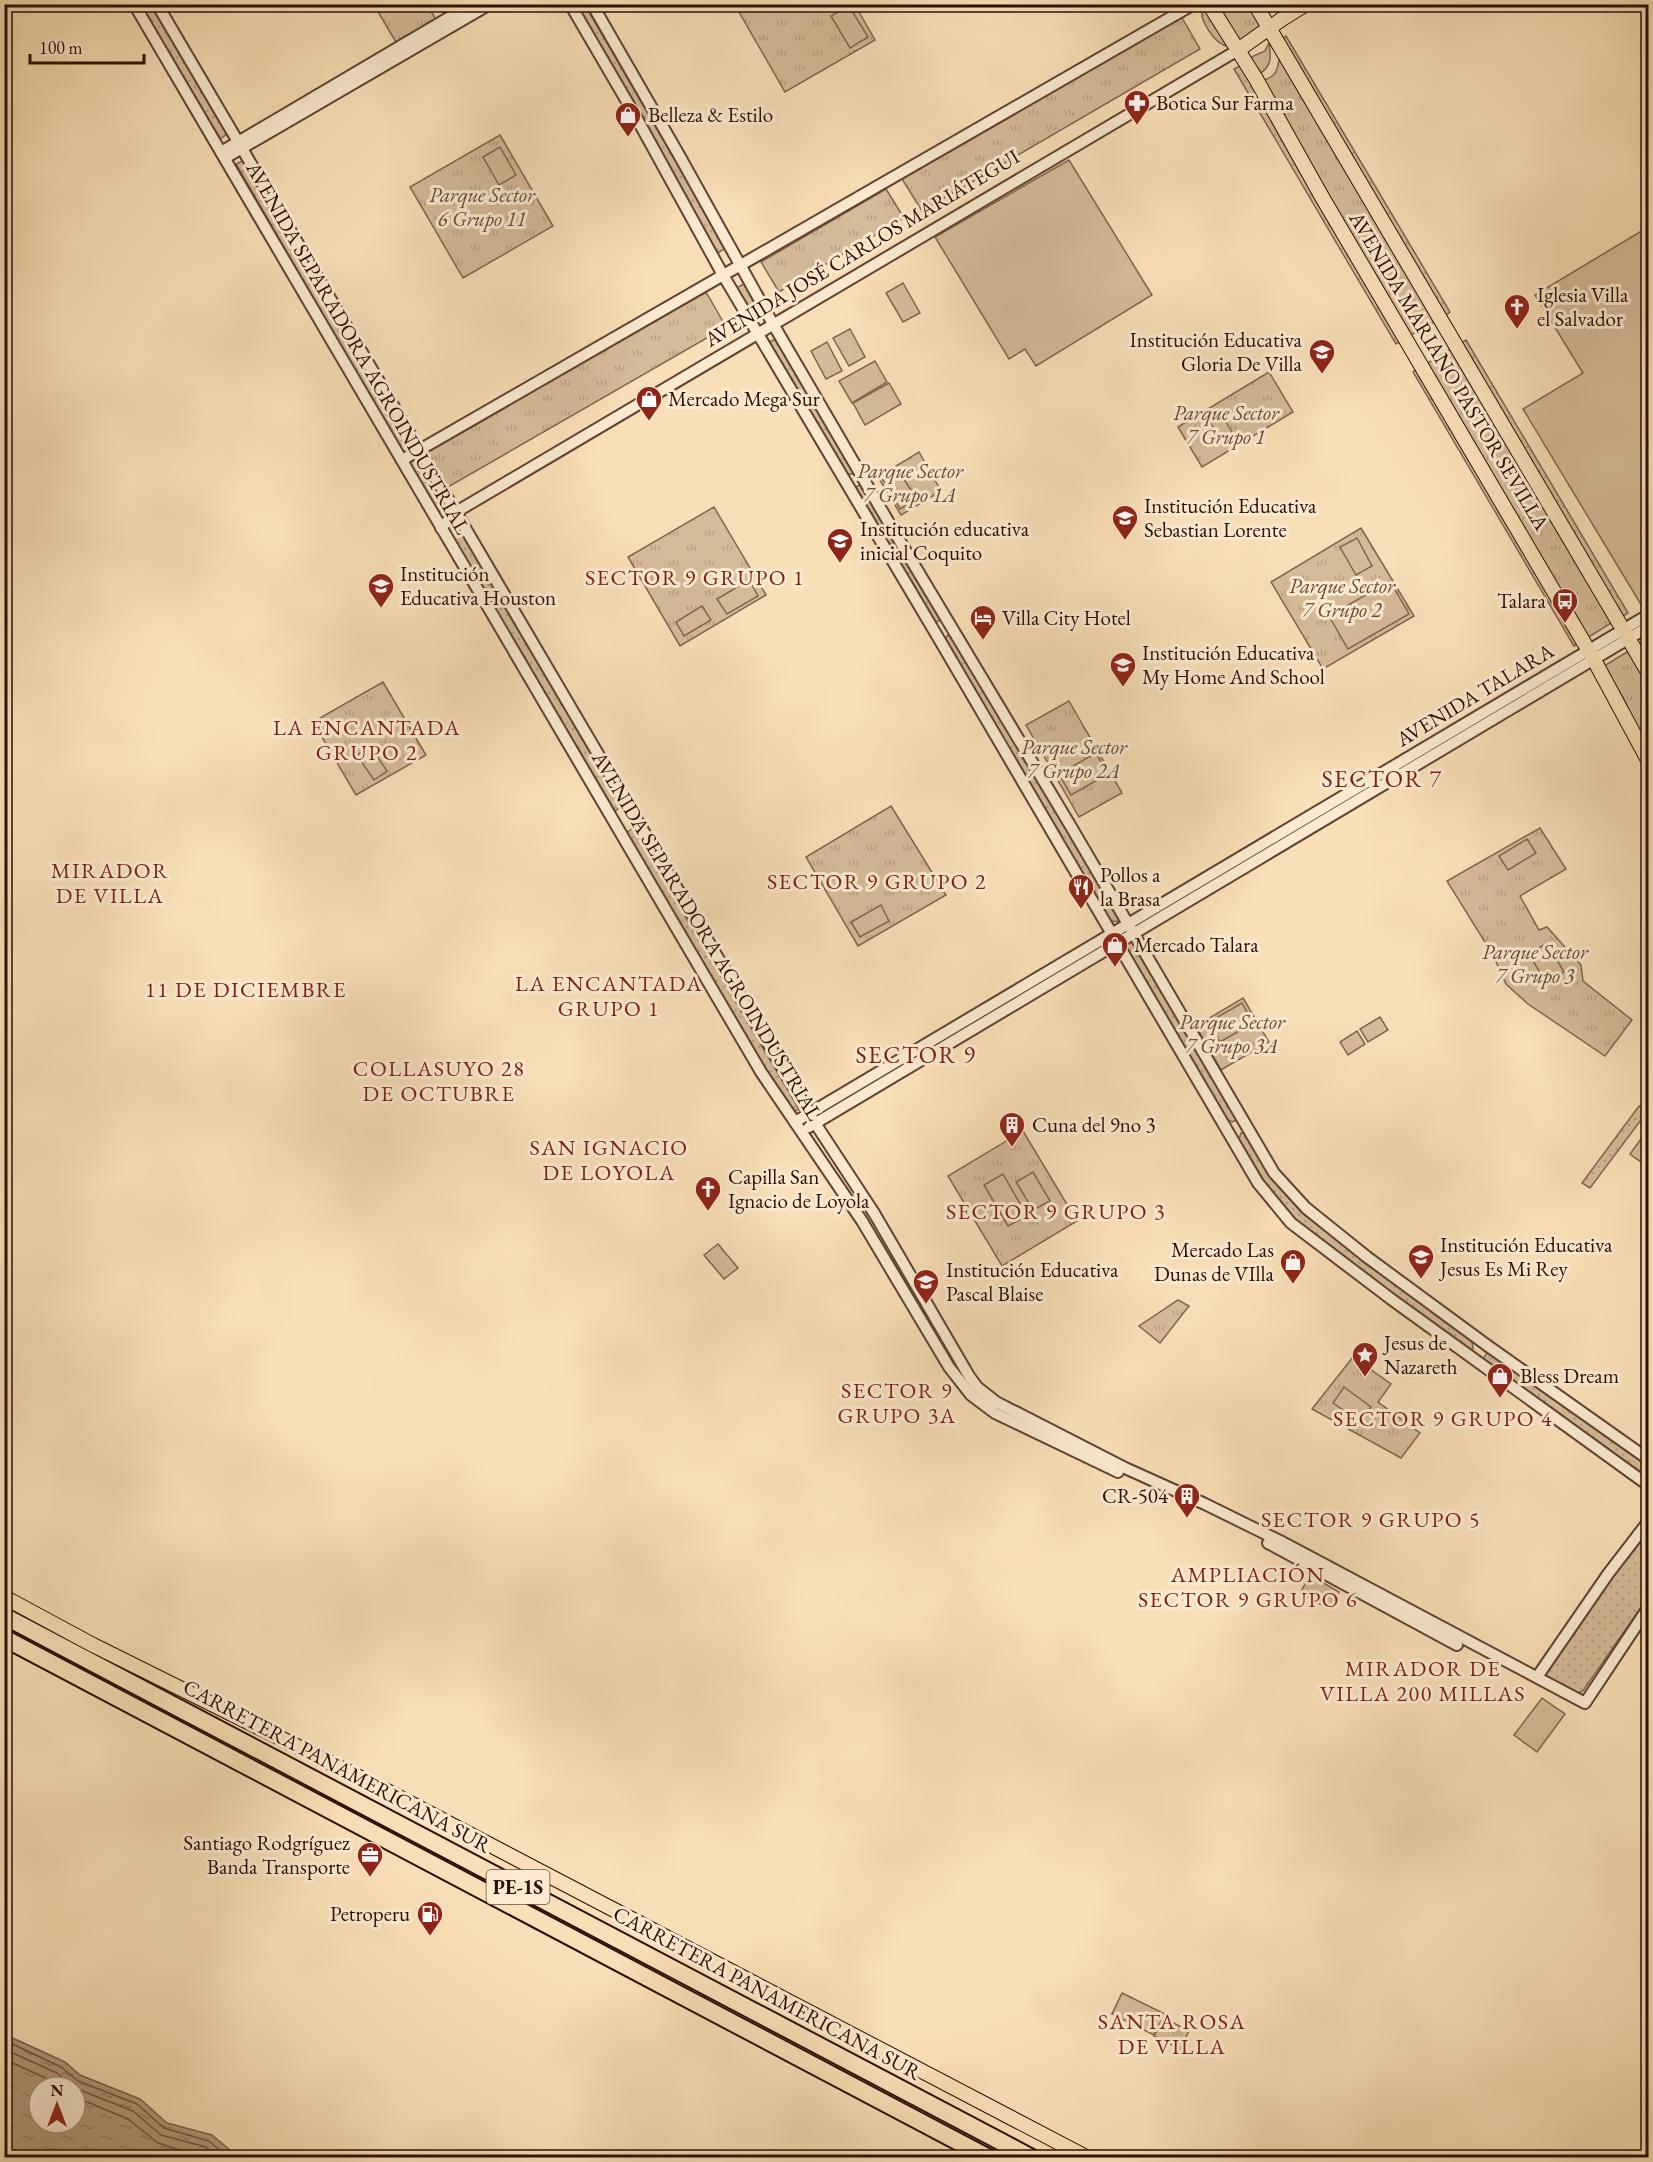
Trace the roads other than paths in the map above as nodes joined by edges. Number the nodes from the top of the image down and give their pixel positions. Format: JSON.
{"nodes":[{"id":1,"x":134,"y":4,"type":"edge"},
{"id":2,"x":157,"y":4,"type":"edge"},
{"id":3,"x":472,"y":4,"type":"edge"},
{"id":4,"x":490,"y":4,"type":"edge"},
{"id":5,"x":570,"y":4,"type":"edge"},
{"id":6,"x":592,"y":4,"type":"edge"},
{"id":7,"x":1194,"y":4,"type":"edge"},
{"id":8,"x":1209,"y":4,"type":"edge"},
{"id":9,"x":1255,"y":4,"type":"edge"},
{"id":10,"x":1306,"y":4,"type":"edge"},
{"id":11,"x":1269,"y":29,"type":"junction"},
{"id":12,"x":1238,"y":50,"type":"junction"},
{"id":13,"x":240,"y":145,"type":"junction"},
{"id":14,"x":223,"y":155,"type":"junction"},
{"id":15,"x":740,"y":265,"type":"junction"},
{"id":16,"x":723,"y":275,"type":"junction"},
{"id":17,"x":773,"y":324,"type":"junction"},
{"id":18,"x":758,"y":333,"type":"junction"},
{"id":19,"x":420,"y":450,"type":"junction"},
{"id":20,"x":402,"y":460,"type":"junction"},
{"id":21,"x":456,"y":512,"type":"junction"},
{"id":22,"x":441,"y":528,"type":"junction"},
{"id":23,"x":1648,"y":615,"type":"edge"},
{"id":24,"x":1648,"y":627,"type":"edge"},
{"id":25,"x":1626,"y":634,"type":"junction"},
{"id":26,"x":1591,"y":654,"type":"junction"},
{"id":27,"x":1648,"y":672,"type":"edge"},
{"id":28,"x":1648,"y":760,"type":"edge"},
{"id":29,"x":1131,"y":928,"type":"junction"},
{"id":30,"x":1114,"y":939,"type":"junction"},
{"id":31,"x":809,"y":1113,"type":"junction"},
{"id":32,"x":795,"y":1122,"type":"junction"},
{"id":33,"x":815,"y":1124,"type":"junction"},
{"id":34,"x":801,"y":1131,"type":"junction"},
{"id":35,"x":1648,"y":1459,"type":"edge"},
{"id":36,"x":1648,"y":1485,"type":"edge"},
{"id":37,"x":1648,"y":1522,"type":"edge"},
{"id":38,"x":4,"y":1597,"type":"edge"},
{"id":39,"x":1648,"y":1608,"type":"edge"},
{"id":40,"x":4,"y":1616,"type":"edge"},
{"id":41,"x":4,"y":1638,"type":"edge"},
{"id":42,"x":1537,"y":1677,"type":"junction"},
{"id":43,"x":989,"y":2157,"type":"edge"},
{"id":44,"x":1032,"y":2157,"type":"edge"},
{"id":45,"x":1088,"y":2157,"type":"edge"}],
"edges":[{"from":1,"to":14,"type":"street","name":"AVENIDA SEPARADORA AGROINDUSTRIAL"},
{"from":2,"to":13,"type":"street","name":"AVENIDA SEPARADORA AGROINDUSTRIAL"},
{"from":3,"to":13,"type":"street"},
{"from":4,"to":13,"type":"street"},
{"from":5,"to":16,"type":"street"},
{"from":6,"to":15,"type":"street"},
{"from":7,"to":15,"type":"street","name":"AVENIDA JOSÉ CARLOS MARIÁTEGUI"},
{"from":8,"to":12,"type":"main road","name":"AVENIDA MARIANO PASTOR SEVILLA"},
{"from":9,"to":11,"type":"main road","name":"AVENIDA MARIANO PASTOR SEVILLA"},
{"from":10,"to":11,"type":"main road","name":"AVENIDA JOSÉ CARLOS MARIÁTEGUI"},
{"from":11,"to":12,"type":"main road","name":"AVENIDA JOSÉ CARLOS MARIÁTEGUI"},
{"from":11,"to":25,"type":"main road","name":"AVENIDA MARIANO PASTOR SEVILLA"},
{"from":12,"to":17,"type":"street","name":"AVENIDA JOSÉ CARLOS MARIÁTEGUI"},
{"from":12,"to":26,"type":"main road","name":"AVENIDA MARIANO PASTOR SEVILLA"},
{"from":13,"to":14,"type":"street"},
{"from":13,"to":19,"type":"street","name":"AVENIDA SEPARADORA AGROINDUSTRIAL"},
{"from":14,"to":20,"type":"street","name":"AVENIDA SEPARADORA AGROINDUSTRIAL"},
{"from":15,"to":16,"type":"street","name":"AVENIDA JOSÉ CARLOS MARIÁTEGUI"},
{"from":15,"to":17,"type":"street"},
{"from":16,"to":18,"type":"street"},
{"from":16,"to":19,"type":"street","name":"AVENIDA JOSÉ CARLOS MARIÁTEGUI"},
{"from":17,"to":18,"type":"street","name":"AVENIDA JOSÉ CARLOS MARIÁTEGUI"},
{"from":17,"to":29,"type":"street"},
{"from":18,"to":21,"type":"street","name":"AVENIDA JOSÉ CARLOS MARIÁTEGUI"},
{"from":18,"to":30,"type":"street"},
{"from":19,"to":20,"type":"street","name":"AVENIDA JOSÉ CARLOS MARIÁTEGUI"},
{"from":19,"to":21,"type":"street","name":"AVENIDA SEPARADORA AGROINDUSTRIAL"},
{"from":20,"to":22,"type":"street","name":"AVENIDA SEPARADORA AGROINDUSTRIAL"},
{"from":21,"to":22,"type":"street","name":"AVENIDA JOSÉ CARLOS MARIÁTEGUI"},
{"from":21,"to":31,"type":"street","name":"AVENIDA SEPARADORA AGROINDUSTRIAL"},
{"from":22,"to":32,"type":"street","name":"AVENIDA SEPARADORA AGROINDUSTRIAL"},
{"from":23,"to":25,"type":"street","name":"AVENIDA TALARA"},
{"from":24,"to":25,"type":"street","name":"AVENIDA TALARA"},
{"from":25,"to":26,"type":"street","name":"AVENIDA TALARA"},
{"from":25,"to":27,"type":"main road","name":"AVENIDA MARIANO PASTOR SEVILLA"},
{"from":26,"to":28,"type":"main road","name":"AVENIDA MARIANO PASTOR SEVILLA"},
{"from":26,"to":29,"type":"street","name":"AVENIDA TALARA"},
{"from":29,"to":30,"type":"street","name":"AVENIDA TALARA"},
{"from":29,"to":35,"type":"street"},
{"from":30,"to":31,"type":"street","name":"AVENIDA TALARA"},
{"from":30,"to":33,"type":"street","name":"AVENIDA TALARA"},
{"from":30,"to":36,"type":"street"},
{"from":31,"to":32,"type":"street","name":"AVENIDA TALARA"},
{"from":31,"to":33,"type":"street","name":"AVENIDA SEPARADORA AGROINDUSTRIAL"},
{"from":32,"to":34,"type":"street","name":"AVENIDA SEPARADORA AGROINDUSTRIAL"},
{"from":33,"to":34,"type":"street","name":"AVENIDA TALARA"},
{"from":33,"to":42,"type":"street","name":"AVENIDA SEPARADORA AGROINDUSTRIAL"},
{"from":34,"to":42,"type":"street","name":"AVENIDA SEPARADORA AGROINDUSTRIAL"},
{"from":37,"to":42,"type":"street"},
{"from":38,"to":45,"type":"main road"},
{"from":39,"to":42,"type":"street","name":"AVENIDA SEPARADORA AGROINDUSTRIAL"},
{"from":40,"to":44,"type":"highway","name":"CARRETERA PANAMERICANA SUR","number":"PE-1S"},
{"from":41,"to":43,"type":"highway","name":"CARRETERA PANAMERICANA SUR","number":"PE-1S"}]}
